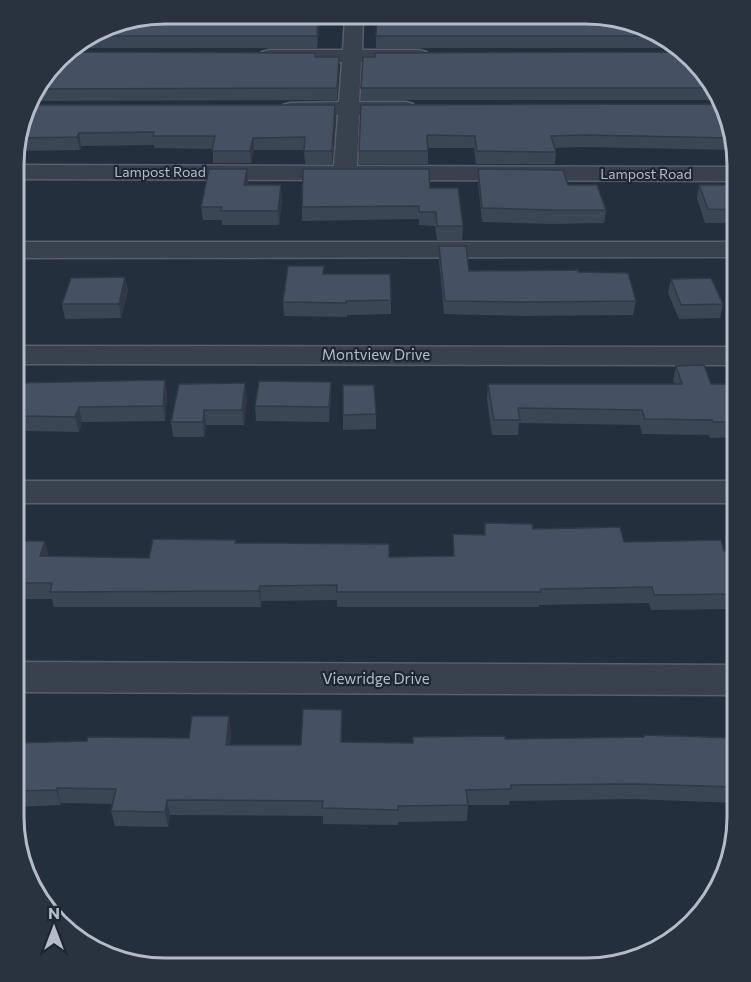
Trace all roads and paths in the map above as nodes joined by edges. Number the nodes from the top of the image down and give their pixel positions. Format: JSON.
{"nodes":[{"id":1,"x":354,"y":24,"type":"edge"},
{"id":2,"x":248,"y":56,"type":"edge"},
{"id":3,"x":354,"y":56,"type":"junction"},
{"id":4,"x":437,"y":56,"type":"edge"},
{"id":5,"x":350,"y":108,"type":"junction"},
{"id":6,"x":432,"y":108,"type":"edge"},
{"id":7,"x":266,"y":109,"type":"edge"},
{"id":8,"x":24,"y":172,"type":"edge"},
{"id":9,"x":345,"y":173,"type":"junction"},
{"id":10,"x":727,"y":174,"type":"edge"},
{"id":11,"x":24,"y":250,"type":"edge"},
{"id":12,"x":727,"y":250,"type":"edge"},
{"id":13,"x":24,"y":355,"type":"edge"},
{"id":14,"x":727,"y":356,"type":"edge"},
{"id":15,"x":24,"y":492,"type":"edge"},
{"id":16,"x":727,"y":492,"type":"edge"},
{"id":17,"x":24,"y":677,"type":"edge"},
{"id":18,"x":727,"y":680,"type":"edge"}],
"edges":[{"from":1,"to":3,"type":"street"},
{"from":2,"to":3,"type":"street"},
{"from":3,"to":4,"type":"street"},
{"from":3,"to":5,"type":"street"},
{"from":5,"to":6,"type":"street"},
{"from":5,"to":7,"type":"street"},
{"from":5,"to":9,"type":"street"},
{"from":8,"to":9,"type":"street","name":"Lampost Road"},
{"from":9,"to":10,"type":"street","name":"Lampost Road"},
{"from":11,"to":12,"type":"street"},
{"from":13,"to":14,"type":"street","name":"Montview Drive"},
{"from":15,"to":16,"type":"street"},
{"from":17,"to":18,"type":"street","name":"Viewridge Drive"}]}
